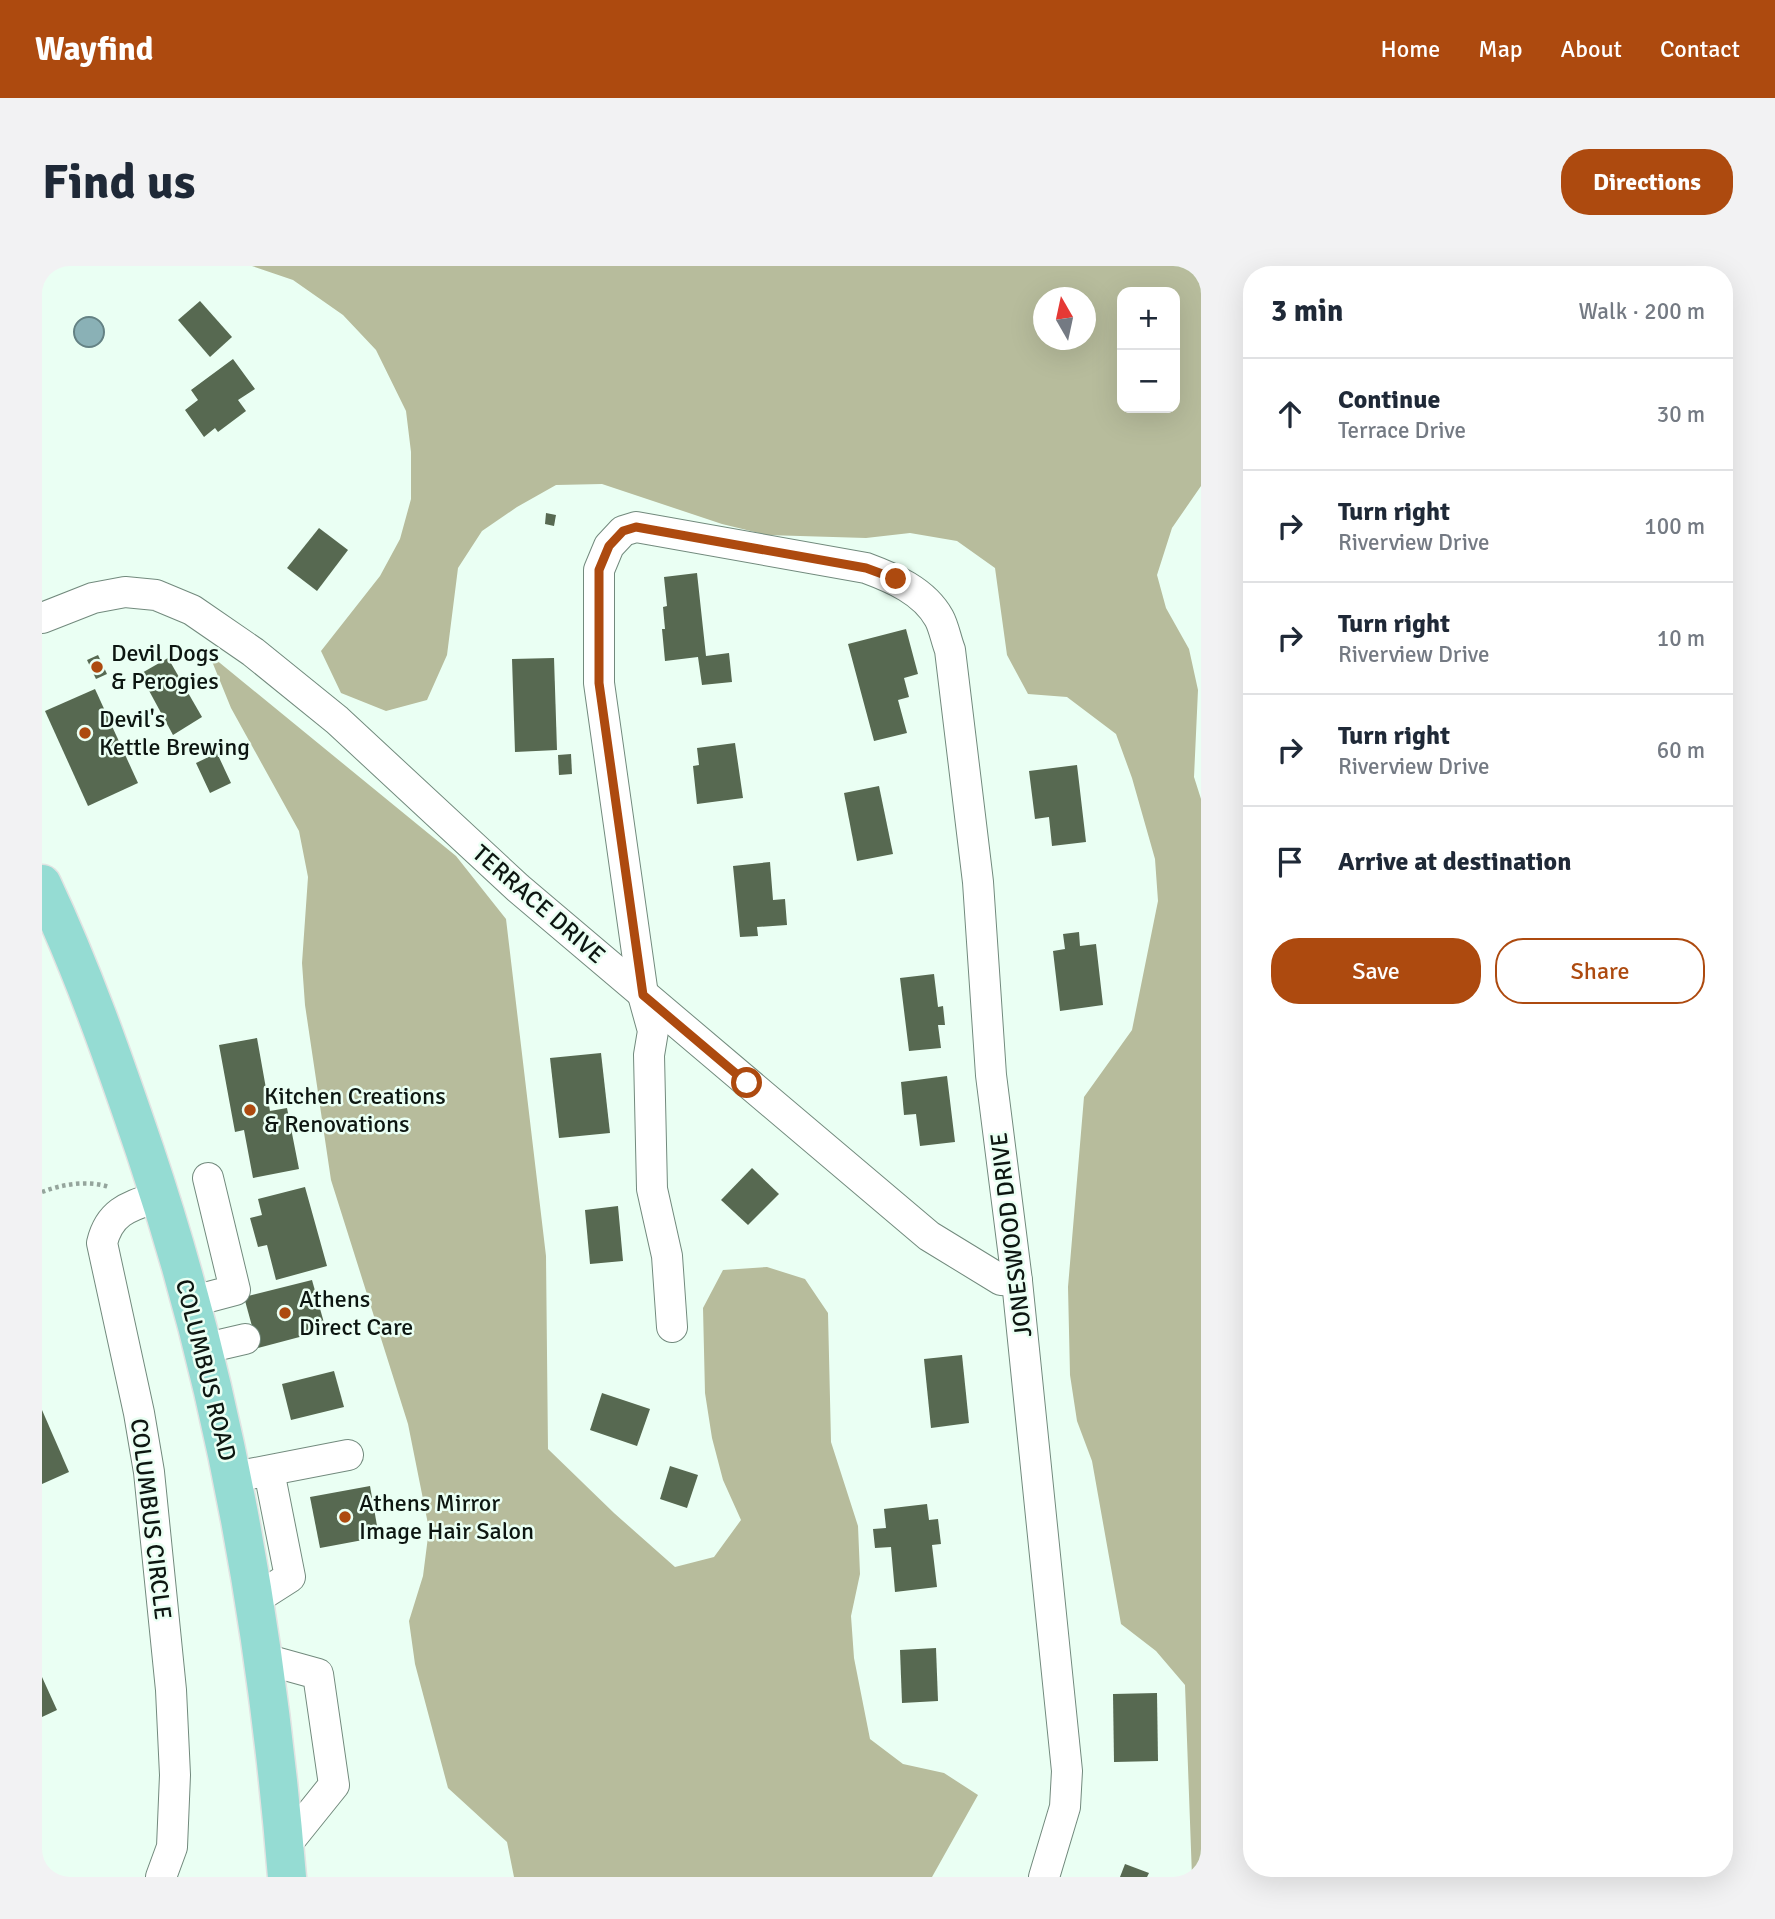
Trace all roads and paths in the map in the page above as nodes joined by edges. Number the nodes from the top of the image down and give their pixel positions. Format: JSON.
{"nodes":[{"id":1,"x":42,"y":618,"type":"edge"},
{"id":2,"x":42,"y":884,"type":"edge"},
{"id":3,"x":643,"y":995,"type":"junction"},
{"id":4,"x":208,"y":1178,"type":"dead end"},
{"id":5,"x":156,"y":1184,"type":"junction"},
{"id":6,"x":42,"y":1192,"type":"edge"},
{"id":7,"x":1017,"y":1281,"type":"junction"},
{"id":8,"x":190,"y":1302,"type":"junction"},
{"id":9,"x":672,"y":1327,"type":"dead end"},
{"id":10,"x":245,"y":1339,"type":"dead end"},
{"id":11,"x":202,"y":1349,"type":"junction"},
{"id":12,"x":348,"y":1455,"type":"dead end"},
{"id":13,"x":250,"y":1474,"type":"junction"},
{"id":14,"x":264,"y":1659,"type":"junction"},
{"id":15,"x":286,"y":1862,"type":"edge"},
{"id":16,"x":161,"y":1877,"type":"edge"},
{"id":17,"x":1044,"y":1877,"type":"edge"}],
"edges":[{"from":1,"to":3,"type":"street","name":"TERRACE DRIVE"},
{"from":2,"to":5,"type":"main road","name":"COLUMBUS ROAD"},
{"from":3,"to":7,"type":"street","name":"TERRACE DRIVE"},
{"from":3,"to":7,"type":"street","name":"JONESWOOD DRIVE"},
{"from":3,"to":9,"type":"street"},
{"from":4,"to":8,"type":"street"},
{"from":5,"to":6,"type":"path"},
{"from":5,"to":8,"type":"main road","name":"COLUMBUS ROAD"},
{"from":5,"to":16,"type":"street","name":"COLUMBUS CIRCLE"},
{"from":7,"to":17,"type":"street","name":"JONESWOOD DRIVE"},
{"from":8,"to":11,"type":"main road","name":"COLUMBUS ROAD"},
{"from":10,"to":11,"type":"street"},
{"from":11,"to":13,"type":"main road","name":"COLUMBUS ROAD"},
{"from":12,"to":13,"type":"street"},
{"from":13,"to":14,"type":"main road","name":"COLUMBUS ROAD"},
{"from":14,"to":15,"type":"main road","name":"COLUMBUS ROAD"},
{"from":14,"to":15,"type":"street"}]}
